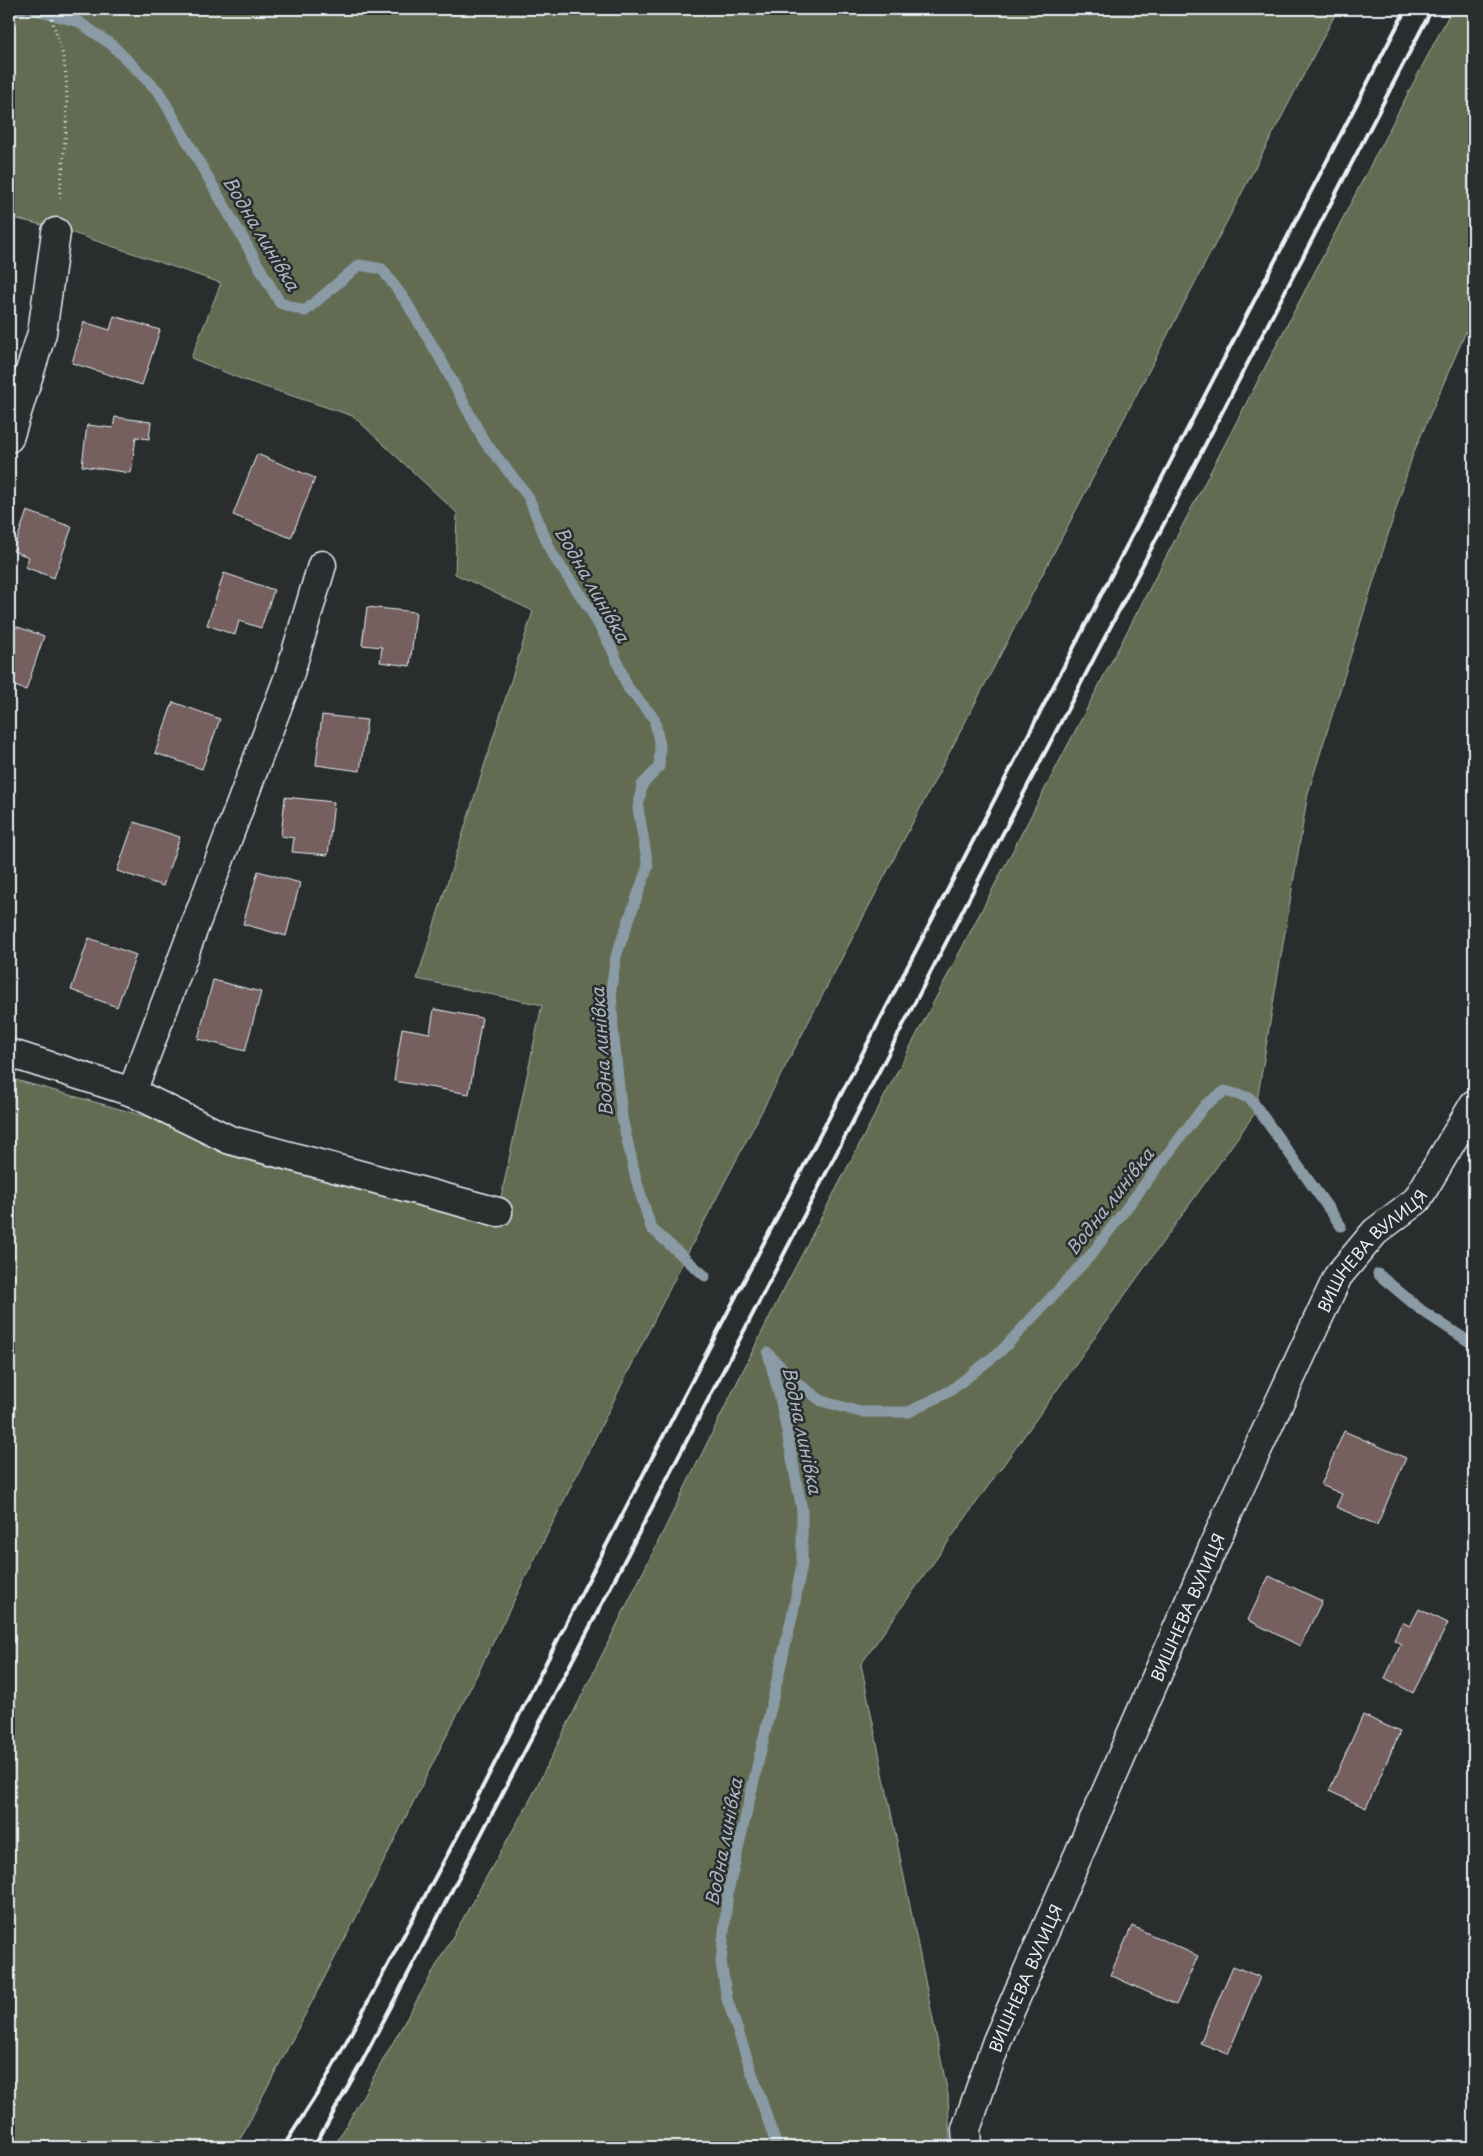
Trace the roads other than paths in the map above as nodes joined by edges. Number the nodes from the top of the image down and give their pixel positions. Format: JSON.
{"nodes":[{"id":1,"x":56,"y":232,"type":"road end"},
{"id":2,"x":9,"y":438,"type":"edge"},
{"id":3,"x":322,"y":565,"type":"dead end"},
{"id":4,"x":9,"y":1053,"type":"edge"},
{"id":5,"x":132,"y":1092,"type":"junction"},
{"id":6,"x":1474,"y":1104,"type":"edge"},
{"id":7,"x":498,"y":1212,"type":"dead end"},
{"id":8,"x":967,"y":2147,"type":"edge"}],
"edges":[{"from":1,"to":2,"type":"street"},
{"from":3,"to":5,"type":"street"},
{"from":4,"to":5,"type":"street"},
{"from":5,"to":7,"type":"street"},
{"from":6,"to":8,"type":"street","name":"ВИШНЕВА ВУЛИЦЯ"}]}
